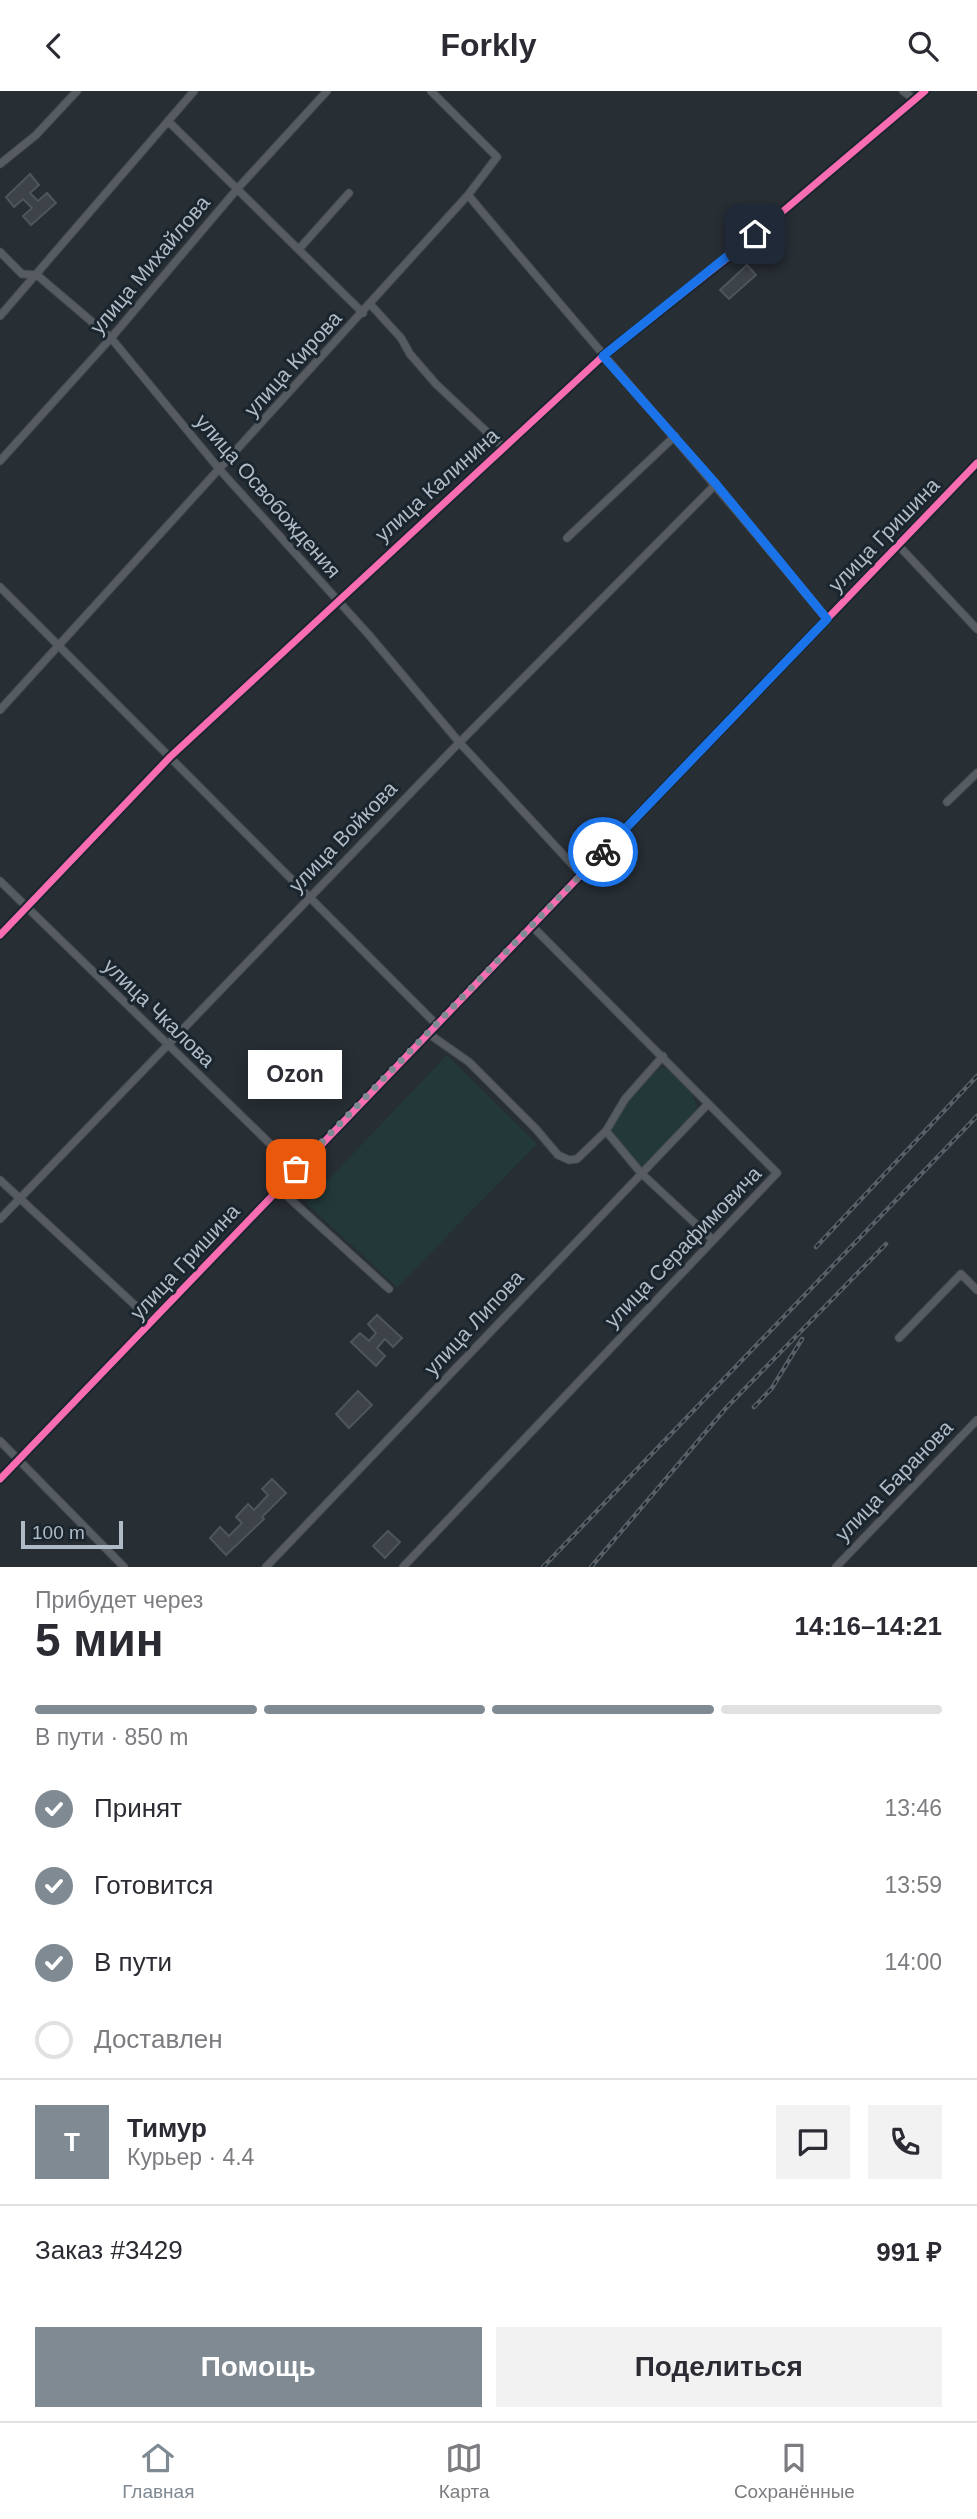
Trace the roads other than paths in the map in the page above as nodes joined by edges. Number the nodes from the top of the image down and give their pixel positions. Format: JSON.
{"nodes":[{"id":1,"x":77,"y":91,"type":"edge"},
{"id":2,"x":194,"y":91,"type":"edge"},
{"id":3,"x":327,"y":91,"type":"edge"},
{"id":4,"x":431,"y":91,"type":"edge"},
{"id":5,"x":903,"y":91,"type":"edge"},
{"id":6,"x":925,"y":91,"type":"edge"},
{"id":7,"x":914,"y":99,"type":"junction"},
{"id":8,"x":168,"y":121,"type":"junction"},
{"id":9,"x":0,"y":164,"type":"edge"},
{"id":10,"x":238,"y":188,"type":"junction"},
{"id":11,"x":349,"y":193,"type":"dead end"},
{"id":12,"x":468,"y":195,"type":"junction"},
{"id":13,"x":299,"y":249,"type":"junction"},
{"id":14,"x":0,"y":252,"type":"edge"},
{"id":15,"x":37,"y":275,"type":"junction"},
{"id":16,"x":370,"y":304,"type":"junction"},
{"id":17,"x":363,"y":313,"type":"junction"},
{"id":18,"x":0,"y":316,"type":"edge"},
{"id":19,"x":111,"y":338,"type":"junction"},
{"id":20,"x":603,"y":356,"type":"junction"},
{"id":21,"x":675,"y":436,"type":"junction"},
{"id":22,"x":504,"y":448,"type":"junction"},
{"id":23,"x":0,"y":461,"type":"edge"},
{"id":24,"x":977,"y":463,"type":"edge"},
{"id":25,"x":220,"y":470,"type":"junction"},
{"id":26,"x":716,"y":484,"type":"junction"},
{"id":27,"x":567,"y":538,"type":"dead end"},
{"id":28,"x":898,"y":546,"type":"junction"},
{"id":29,"x":0,"y":587,"type":"edge"},
{"id":30,"x":337,"y":603,"type":"junction"},
{"id":31,"x":827,"y":619,"type":"junction"},
{"id":32,"x":977,"y":629,"type":"edge"},
{"id":33,"x":59,"y":644,"type":"junction"},
{"id":34,"x":0,"y":710,"type":"edge"},
{"id":35,"x":459,"y":743,"type":"junction"},
{"id":36,"x":170,"y":757,"type":"junction"},
{"id":37,"x":977,"y":773,"type":"edge"},
{"id":38,"x":947,"y":802,"type":"dead end"},
{"id":39,"x":582,"y":874,"type":"junction"},
{"id":40,"x":0,"y":881,"type":"edge"},
{"id":41,"x":309,"y":897,"type":"junction"},
{"id":42,"x":26,"y":907,"type":"junction"},
{"id":43,"x":532,"y":926,"type":"junction"},
{"id":44,"x":0,"y":935,"type":"edge"},
{"id":45,"x":437,"y":1025,"type":"junction"},
{"id":46,"x":429,"y":1034,"type":"junction"},
{"id":47,"x":166,"y":1045,"type":"junction"},
{"id":48,"x":663,"y":1056,"type":"junction"},
{"id":49,"x":708,"y":1104,"type":"junction"},
{"id":50,"x":606,"y":1131,"type":"junction"},
{"id":51,"x":296,"y":1169,"type":"junction"},
{"id":52,"x":641,"y":1173,"type":"junction"},
{"id":53,"x":0,"y":1181,"type":"edge"},
{"id":54,"x":278,"y":1188,"type":"junction"},
{"id":55,"x":19,"y":1199,"type":"junction"},
{"id":56,"x":0,"y":1219,"type":"edge"},
{"id":57,"x":713,"y":1240,"type":"junction"},
{"id":58,"x":389,"y":1289,"type":"dead end"},
{"id":59,"x":977,"y":1290,"type":"edge"},
{"id":60,"x":152,"y":1321,"type":"junction"},
{"id":61,"x":899,"y":1338,"type":"dead end"},
{"id":62,"x":977,"y":1420,"type":"edge"},
{"id":63,"x":0,"y":1441,"type":"edge"},
{"id":64,"x":19,"y":1459,"type":"junction"},
{"id":65,"x":0,"y":1479,"type":"edge"},
{"id":66,"x":124,"y":1567,"type":"edge"},
{"id":67,"x":266,"y":1567,"type":"edge"},
{"id":68,"x":403,"y":1567,"type":"edge"},
{"id":69,"x":836,"y":1567,"type":"edge"}],
"edges":[{"from":1,"to":9,"type":"street"},
{"from":2,"to":8,"type":"street"},
{"from":3,"to":10,"type":"street","name":"улица Михайлова"},
{"from":4,"to":12,"type":"street","name":"улица Кирова"},
{"from":5,"to":7,"type":"street"},
{"from":6,"to":7,"type":"street","name":"улица Калинина"},
{"from":7,"to":20,"type":"street","name":"улица Калинина"},
{"from":8,"to":10,"type":"street"},
{"from":8,"to":15,"type":"street"},
{"from":10,"to":13,"type":"street"},
{"from":10,"to":19,"type":"street","name":"улица Михайлова"},
{"from":11,"to":13,"type":"street"},
{"from":12,"to":16,"type":"street","name":"улица Кирова"},
{"from":12,"to":20,"type":"street"},
{"from":13,"to":17,"type":"street"},
{"from":14,"to":15,"type":"street","name":"улица Освобождения"},
{"from":15,"to":18,"type":"street"},
{"from":15,"to":19,"type":"street","name":"улица Освобождения"},
{"from":16,"to":17,"type":"street","name":"улица Кирова"},
{"from":16,"to":22,"type":"street"},
{"from":17,"to":25,"type":"street","name":"улица Кирова"},
{"from":19,"to":23,"type":"street","name":"улица Михайлова"},
{"from":19,"to":25,"type":"street","name":"улица Освобождения"},
{"from":20,"to":21,"type":"street"},
{"from":20,"to":22,"type":"street","name":"улица Калинина"},
{"from":21,"to":26,"type":"street"},
{"from":21,"to":27,"type":"street"},
{"from":22,"to":30,"type":"street","name":"улица Калинина"},
{"from":24,"to":28,"type":"street","name":"улица Гришина"},
{"from":25,"to":30,"type":"street","name":"улица Освобождения"},
{"from":25,"to":33,"type":"street","name":"улица Кирова"},
{"from":26,"to":31,"type":"street"},
{"from":26,"to":35,"type":"street","name":"улица Войкова"},
{"from":28,"to":31,"type":"street","name":"улица Гришина"},
{"from":28,"to":32,"type":"street"},
{"from":29,"to":33,"type":"street"},
{"from":30,"to":35,"type":"street","name":"улица Освобождения"},
{"from":30,"to":36,"type":"street","name":"улица Калинина"},
{"from":31,"to":39,"type":"street","name":"улица Гришина"},
{"from":33,"to":34,"type":"street","name":"улица Кирова"},
{"from":33,"to":36,"type":"street"},
{"from":35,"to":39,"type":"street","name":"улица Освобождения"},
{"from":35,"to":41,"type":"street","name":"улица Войкова"},
{"from":36,"to":41,"type":"street"},
{"from":36,"to":42,"type":"street","name":"улица Калинина"},
{"from":37,"to":38,"type":"street"},
{"from":39,"to":43,"type":"street","name":"улица Гришина"},
{"from":40,"to":42,"type":"street","name":"улица Чкалова"},
{"from":41,"to":45,"type":"street"},
{"from":41,"to":47,"type":"street","name":"улица Войкова"},
{"from":42,"to":44,"type":"street","name":"улица Калинина"},
{"from":42,"to":47,"type":"street","name":"улица Чкалова"},
{"from":43,"to":45,"type":"street","name":"улица Гришина"},
{"from":43,"to":48,"type":"street","name":"улица Серафимовича"},
{"from":45,"to":46,"type":"street","name":"улица Гришина"},
{"from":46,"to":50,"type":"street"},
{"from":46,"to":51,"type":"street","name":"улица Гришина"},
{"from":47,"to":51,"type":"street","name":"улица Чкалова"},
{"from":47,"to":55,"type":"street","name":"улица Войкова"},
{"from":48,"to":49,"type":"street","name":"улица Серафимовича"},
{"from":48,"to":50,"type":"street"},
{"from":49,"to":52,"type":"street","name":"улица Липова"},
{"from":49,"to":57,"type":"street","name":"улица Серафимовича"},
{"from":50,"to":52,"type":"street"},
{"from":51,"to":54,"type":"street","name":"улица Гришина"},
{"from":52,"to":57,"type":"street"},
{"from":52,"to":67,"type":"street","name":"улица Липова"},
{"from":53,"to":55,"type":"street"},
{"from":54,"to":58,"type":"street"},
{"from":54,"to":60,"type":"street","name":"улица Гришина"},
{"from":55,"to":56,"type":"street","name":"улица Войкова"},
{"from":55,"to":60,"type":"street"},
{"from":57,"to":68,"type":"street","name":"улица Серафимовича"},
{"from":59,"to":61,"type":"street"},
{"from":60,"to":64,"type":"street","name":"улица Гришина"},
{"from":62,"to":69,"type":"street","name":"улица Баранова"},
{"from":63,"to":64,"type":"street"},
{"from":64,"to":65,"type":"street","name":"улица Гришина"},
{"from":64,"to":66,"type":"street"}]}
